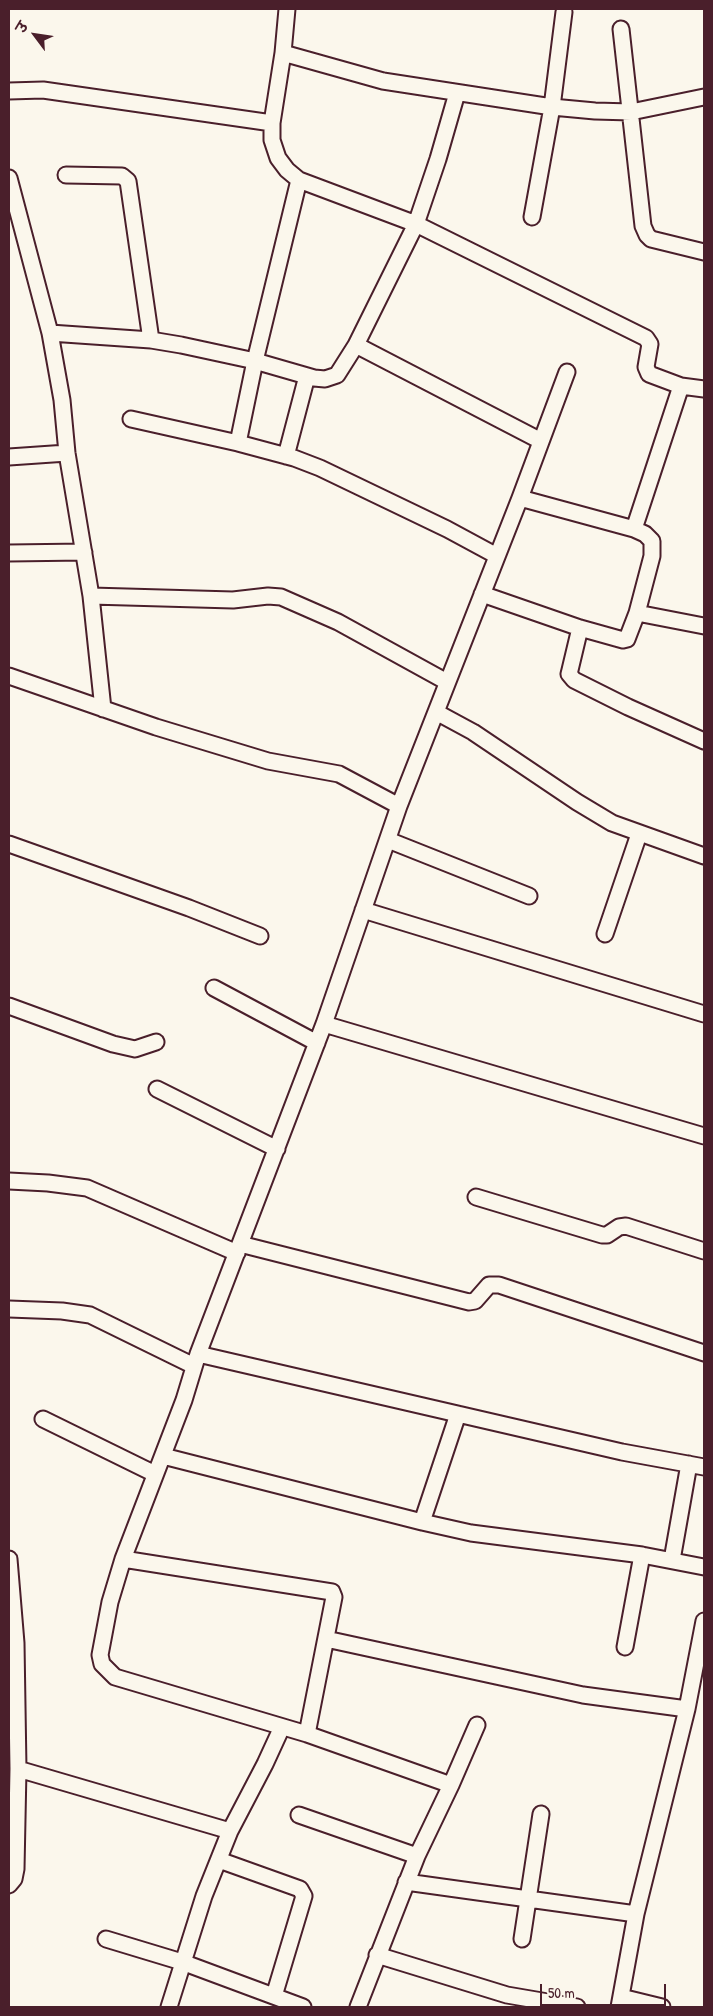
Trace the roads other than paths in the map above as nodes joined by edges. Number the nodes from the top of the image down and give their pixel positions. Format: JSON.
{"nodes":[{"id":1,"x":287,"y":9,"type":"edge"},
{"id":2,"x":564,"y":12,"type":"dead end"},
{"id":3,"x":621,"y":29,"type":"dead end"},
{"id":4,"x":283,"y":53,"type":"junction"},
{"id":5,"x":9,"y":91,"type":"edge"},
{"id":6,"x":457,"y":93,"type":"junction"},
{"id":7,"x":704,"y":97,"type":"edge"},
{"id":8,"x":552,"y":107,"type":"junction"},
{"id":9,"x":631,"y":112,"type":"junction"},
{"id":10,"x":272,"y":123,"type":"junction"},
{"id":11,"x":66,"y":175,"type":"dead end"},
{"id":12,"x":9,"y":178,"type":"edge"},
{"id":13,"x":300,"y":180,"type":"junction"},
{"id":14,"x":11,"y":199,"type":"edge"},
{"id":15,"x":532,"y":217,"type":"dead end"},
{"id":16,"x":416,"y":224,"type":"junction"},
{"id":17,"x":704,"y":252,"type":"edge"},
{"id":18,"x":50,"y":333,"type":"junction"},
{"id":19,"x":151,"y":340,"type":"junction"},
{"id":20,"x":356,"y":346,"type":"junction"},
{"id":21,"x":255,"y":361,"type":"junction"},
{"id":22,"x":567,"y":372,"type":"dead end"},
{"id":23,"x":307,"y":376,"type":"junction"},
{"id":24,"x":681,"y":386,"type":"junction"},
{"id":25,"x":704,"y":389,"type":"edge"},
{"id":26,"x":131,"y":419,"type":"dead end"},
{"id":27,"x":541,"y":441,"type":"junction"},
{"id":28,"x":238,"y":443,"type":"junction"},
{"id":29,"x":67,"y":453,"type":"junction"},
{"id":30,"x":286,"y":456,"type":"junction"},
{"id":31,"x":9,"y":457,"type":"edge"},
{"id":32,"x":520,"y":498,"type":"junction"},
{"id":33,"x":634,"y":529,"type":"junction"},
{"id":34,"x":84,"y":552,"type":"junction"},
{"id":35,"x":9,"y":553,"type":"edge"},
{"id":36,"x":497,"y":556,"type":"junction"},
{"id":37,"x":482,"y":594,"type":"junction"},
{"id":38,"x":91,"y":596,"type":"junction"},
{"id":39,"x":637,"y":613,"type":"junction"},
{"id":40,"x":704,"y":626,"type":"edge"},
{"id":41,"x":580,"y":628,"type":"junction"},
{"id":42,"x":9,"y":676,"type":"edge"},
{"id":43,"x":448,"y":682,"type":"junction"},
{"id":44,"x":103,"y":709,"type":"junction"},
{"id":45,"x":436,"y":712,"type":"junction"},
{"id":46,"x":704,"y":741,"type":"edge"},
{"id":47,"x":398,"y":806,"type":"junction"},
{"id":48,"x":639,"y":834,"type":"junction"},
{"id":49,"x":388,"y":840,"type":"junction"},
{"id":50,"x":9,"y":844,"type":"edge"},
{"id":51,"x":704,"y":856,"type":"edge"},
{"id":52,"x":529,"y":896,"type":"dead end"},
{"id":53,"x":363,"y":910,"type":"junction"},
{"id":54,"x":605,"y":934,"type":"dead end"},
{"id":55,"x":260,"y":936,"type":"dead end"},
{"id":56,"x":214,"y":988,"type":"dead end"},
{"id":57,"x":9,"y":1006,"type":"edge"},
{"id":58,"x":704,"y":1014,"type":"edge"},
{"id":59,"x":324,"y":1024,"type":"junction"},
{"id":60,"x":156,"y":1042,"type":"dead end"},
{"id":61,"x":317,"y":1043,"type":"junction"},
{"id":62,"x":157,"y":1089,"type":"dead end"},
{"id":63,"x":704,"y":1136,"type":"edge"},
{"id":64,"x":277,"y":1149,"type":"junction"},
{"id":65,"x":9,"y":1181,"type":"edge"},
{"id":66,"x":476,"y":1197,"type":"dead end"},
{"id":67,"x":239,"y":1248,"type":"junction"},
{"id":68,"x":704,"y":1251,"type":"edge"},
{"id":69,"x":9,"y":1309,"type":"edge"},
{"id":70,"x":704,"y":1353,"type":"edge"},
{"id":71,"x":196,"y":1360,"type":"junction"},
{"id":72,"x":458,"y":1414,"type":"junction"},
{"id":73,"x":43,"y":1419,"type":"dead end"},
{"id":74,"x":162,"y":1456,"type":"junction"},
{"id":75,"x":689,"y":1464,"type":"junction"},
{"id":76,"x":704,"y":1468,"type":"edge"},
{"id":77,"x":155,"y":1474,"type":"junction"},
{"id":78,"x":422,"y":1522,"type":"junction"},
{"id":79,"x":642,"y":1555,"type":"junction"},
{"id":80,"x":9,"y":1559,"type":"edge"},
{"id":81,"x":122,"y":1559,"type":"junction"},
{"id":82,"x":672,"y":1560,"type":"junction"},
{"id":83,"x":704,"y":1567,"type":"edge"},
{"id":84,"x":11,"y":1589,"type":"edge"},
{"id":85,"x":704,"y":1621,"type":"edge"},
{"id":86,"x":326,"y":1639,"type":"junction"},
{"id":87,"x":625,"y":1647,"type":"dead end"},
{"id":88,"x":687,"y":1709,"type":"junction"},
{"id":89,"x":477,"y":1725,"type":"dead end"},
{"id":90,"x":282,"y":1727,"type":"junction"},
{"id":91,"x":307,"y":1734,"type":"junction"},
{"id":92,"x":18,"y":1769,"type":"junction"},
{"id":93,"x":451,"y":1785,"type":"junction"},
{"id":94,"x":541,"y":1814,"type":"dead end"},
{"id":95,"x":299,"y":1815,"type":"dead end"},
{"id":96,"x":230,"y":1831,"type":"junction"},
{"id":97,"x":416,"y":1856,"type":"junction"},
{"id":98,"x":219,"y":1860,"type":"junction"},
{"id":99,"x":406,"y":1882,"type":"junction"},
{"id":100,"x":9,"y":1885,"type":"edge"},
{"id":101,"x":528,"y":1899,"type":"junction"},
{"id":102,"x":636,"y":1914,"type":"junction"},
{"id":103,"x":106,"y":1939,"type":"dead end"},
{"id":104,"x":522,"y":1939,"type":"dead end"},
{"id":105,"x":377,"y":1955,"type":"junction"},
{"id":106,"x":182,"y":1962,"type":"junction"},
{"id":107,"x":274,"y":1996,"type":"junction"},
{"id":108,"x":620,"y":2002,"type":"edge"},
{"id":109,"x":169,"y":2007,"type":"edge"},
{"id":110,"x":303,"y":2007,"type":"edge"},
{"id":111,"x":358,"y":2007,"type":"edge"},
{"id":112,"x":577,"y":2007,"type":"edge"},
{"id":113,"x":662,"y":2007,"type":"edge"}],
"edges":[{"from":1,"to":4,"type":"street"},
{"from":2,"to":8,"type":"street"},
{"from":3,"to":9,"type":"street"},
{"from":4,"to":6,"type":"street"},
{"from":4,"to":10,"type":"street"},
{"from":5,"to":10,"type":"street"},
{"from":6,"to":8,"type":"street"},
{"from":6,"to":16,"type":"street"},
{"from":7,"to":9,"type":"street"},
{"from":8,"to":9,"type":"street"},
{"from":8,"to":15,"type":"street"},
{"from":9,"to":17,"type":"street"},
{"from":10,"to":13,"type":"street"},
{"from":11,"to":19,"type":"street"},
{"from":12,"to":14,"type":"street"},
{"from":13,"to":16,"type":"street"},
{"from":13,"to":21,"type":"street"},
{"from":14,"to":18,"type":"street"},
{"from":16,"to":20,"type":"street"},
{"from":16,"to":24,"type":"street"},
{"from":18,"to":19,"type":"street"},
{"from":18,"to":29,"type":"street"},
{"from":19,"to":21,"type":"street"},
{"from":20,"to":23,"type":"street"},
{"from":20,"to":27,"type":"street"},
{"from":21,"to":23,"type":"street"},
{"from":21,"to":28,"type":"street"},
{"from":22,"to":27,"type":"street"},
{"from":23,"to":30,"type":"street"},
{"from":24,"to":25,"type":"street"},
{"from":24,"to":33,"type":"street"},
{"from":26,"to":28,"type":"street"},
{"from":27,"to":32,"type":"street"},
{"from":28,"to":30,"type":"street"},
{"from":29,"to":31,"type":"street"},
{"from":29,"to":34,"type":"street"},
{"from":30,"to":36,"type":"street"},
{"from":32,"to":33,"type":"street"},
{"from":32,"to":36,"type":"street"},
{"from":33,"to":39,"type":"street"},
{"from":34,"to":35,"type":"street"},
{"from":34,"to":38,"type":"street"},
{"from":36,"to":37,"type":"street"},
{"from":37,"to":41,"type":"street"},
{"from":37,"to":43,"type":"street"},
{"from":38,"to":43,"type":"street"},
{"from":38,"to":44,"type":"street"},
{"from":39,"to":40,"type":"street"},
{"from":39,"to":41,"type":"street"},
{"from":41,"to":46,"type":"street"},
{"from":42,"to":44,"type":"street"},
{"from":43,"to":45,"type":"street"},
{"from":44,"to":47,"type":"street"},
{"from":45,"to":47,"type":"street"},
{"from":45,"to":48,"type":"street"},
{"from":47,"to":49,"type":"street"},
{"from":48,"to":51,"type":"street"},
{"from":48,"to":54,"type":"street"},
{"from":49,"to":52,"type":"street"},
{"from":49,"to":53,"type":"street"},
{"from":50,"to":55,"type":"street"},
{"from":53,"to":58,"type":"street"},
{"from":53,"to":59,"type":"street"},
{"from":56,"to":61,"type":"street"},
{"from":57,"to":60,"type":"street"},
{"from":59,"to":61,"type":"street"},
{"from":59,"to":63,"type":"street"},
{"from":61,"to":64,"type":"street"},
{"from":62,"to":64,"type":"street"},
{"from":64,"to":67,"type":"street"},
{"from":65,"to":67,"type":"street"},
{"from":66,"to":68,"type":"street"},
{"from":67,"to":70,"type":"street"},
{"from":67,"to":71,"type":"street"},
{"from":69,"to":71,"type":"street"},
{"from":71,"to":72,"type":"street"},
{"from":71,"to":74,"type":"street"},
{"from":72,"to":75,"type":"street"},
{"from":72,"to":78,"type":"street"},
{"from":73,"to":77,"type":"street"},
{"from":74,"to":77,"type":"street"},
{"from":74,"to":78,"type":"street"},
{"from":75,"to":76,"type":"street"},
{"from":75,"to":82,"type":"street"},
{"from":77,"to":81,"type":"street"},
{"from":78,"to":79,"type":"street"},
{"from":79,"to":82,"type":"street"},
{"from":79,"to":87,"type":"street"},
{"from":80,"to":84,"type":"street"},
{"from":81,"to":86,"type":"street"},
{"from":81,"to":90,"type":"street"},
{"from":82,"to":83,"type":"street"},
{"from":84,"to":92,"type":"street"},
{"from":85,"to":88,"type":"street"},
{"from":86,"to":88,"type":"street"},
{"from":86,"to":91,"type":"street"},
{"from":88,"to":102,"type":"street"},
{"from":89,"to":93,"type":"street"},
{"from":90,"to":91,"type":"street"},
{"from":90,"to":96,"type":"street"},
{"from":91,"to":93,"type":"street"},
{"from":92,"to":96,"type":"street"},
{"from":92,"to":100,"type":"street"},
{"from":93,"to":97,"type":"street"},
{"from":94,"to":101,"type":"street"},
{"from":95,"to":97,"type":"street"},
{"from":96,"to":98,"type":"street"},
{"from":97,"to":99,"type":"street"},
{"from":98,"to":106,"type":"street"},
{"from":98,"to":107,"type":"street"},
{"from":99,"to":101,"type":"street"},
{"from":99,"to":105,"type":"street"},
{"from":101,"to":102,"type":"street"},
{"from":101,"to":104,"type":"street"},
{"from":102,"to":108,"type":"street"},
{"from":103,"to":106,"type":"street"},
{"from":105,"to":111,"type":"street"},
{"from":105,"to":112,"type":"street"},
{"from":106,"to":107,"type":"street"},
{"from":106,"to":109,"type":"street"},
{"from":107,"to":110,"type":"street"},
{"from":108,"to":113,"type":"street"}]}
